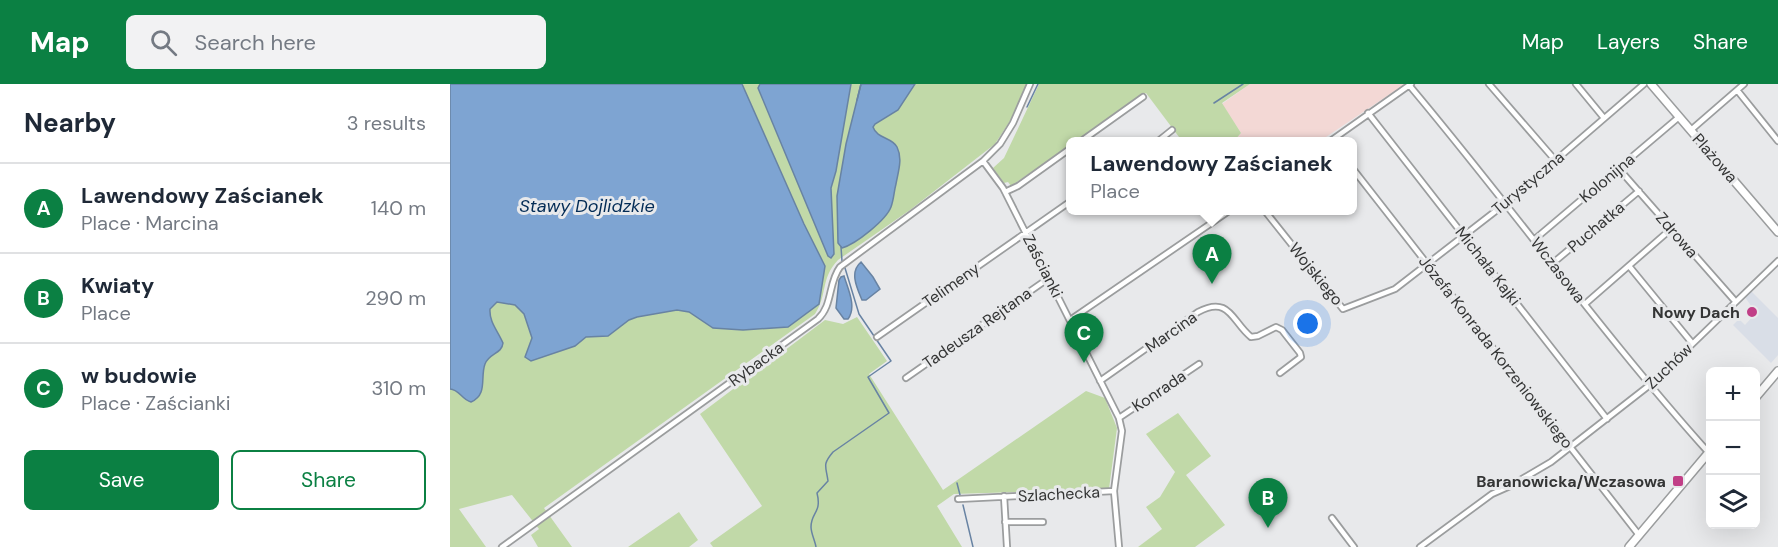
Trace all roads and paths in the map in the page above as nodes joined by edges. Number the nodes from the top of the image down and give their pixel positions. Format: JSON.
{"nodes":[{"id":1,"x":1030,"y":84,"type":"edge"},
{"id":2,"x":1410,"y":84,"type":"edge"},
{"id":3,"x":1489,"y":84,"type":"edge"},
{"id":4,"x":1576,"y":84,"type":"edge"},
{"id":5,"x":1644,"y":84,"type":"edge"},
{"id":6,"x":1651,"y":84,"type":"edge"},
{"id":7,"x":1744,"y":84,"type":"edge"},
{"id":8,"x":1737,"y":90,"type":"junction"},
{"id":9,"x":1143,"y":97,"type":"dead end"},
{"id":10,"x":1368,"y":113,"type":"junction"},
{"id":11,"x":1679,"y":116,"type":"junction"},
{"id":12,"x":1604,"y":118,"type":"junction"},
{"id":13,"x":1172,"y":130,"type":"dead end"},
{"id":14,"x":1691,"y":130,"type":"junction"},
{"id":15,"x":1086,"y":137,"type":"edge"},
{"id":16,"x":1162,"y":137,"type":"edge"},
{"id":17,"x":1336,"y":137,"type":"edge"},
{"id":18,"x":1778,"y":141,"type":"edge"},
{"id":19,"x":1066,"y":152,"type":"edge"},
{"id":20,"x":1555,"y":160,"type":"junction"},
{"id":21,"x":983,"y":161,"type":"junction"},
{"id":22,"x":1619,"y":169,"type":"junction"},
{"id":23,"x":1357,"y":174,"type":"edge"},
{"id":24,"x":1639,"y":191,"type":"junction"},
{"id":25,"x":1005,"y":192,"type":"junction"},
{"id":26,"x":1506,"y":203,"type":"junction"},
{"id":27,"x":1066,"y":204,"type":"edge"},
{"id":28,"x":1222,"y":215,"type":"edge"},
{"id":29,"x":1269,"y":215,"type":"edge"},
{"id":30,"x":1671,"y":229,"type":"junction"},
{"id":31,"x":1026,"y":232,"type":"junction"},
{"id":32,"x":1778,"y":232,"type":"edge"},
{"id":33,"x":1464,"y":236,"type":"junction"},
{"id":34,"x":1535,"y":239,"type":"junction"},
{"id":35,"x":1778,"y":261,"type":"edge"},
{"id":36,"x":1552,"y":263,"type":"junction"},
{"id":37,"x":1427,"y":264,"type":"junction"},
{"id":38,"x":1629,"y":266,"type":"junction"},
{"id":39,"x":1048,"y":278,"type":"junction"},
{"id":40,"x":1408,"y":279,"type":"joint"},
{"id":41,"x":1735,"y":301,"type":"junction"},
{"id":42,"x":1585,"y":304,"type":"junction"},
{"id":43,"x":1070,"y":320,"type":"junction"},
{"id":44,"x":877,"y":337,"type":"dead end"},
{"id":45,"x":1692,"y":343,"type":"junction"},
{"id":46,"x":1199,"y":364,"type":"dead end"},
{"id":47,"x":1778,"y":371,"type":"edge"},
{"id":48,"x":1280,"y":373,"type":"dead end"},
{"id":49,"x":906,"y":378,"type":"dead end"},
{"id":50,"x":1100,"y":381,"type":"junction"},
{"id":51,"x":1651,"y":384,"type":"junction"},
{"id":52,"x":1760,"y":391,"type":"edge"},
{"id":53,"x":1119,"y":418,"type":"junction"},
{"id":54,"x":1607,"y":419,"type":"junction"},
{"id":55,"x":1706,"y":447,"type":"edge"},
{"id":56,"x":1570,"y":448,"type":"junction"},
{"id":57,"x":1706,"y":457,"type":"edge"},
{"id":58,"x":1114,"y":491,"type":"junction"},
{"id":59,"x":1004,"y":496,"type":"junction"},
{"id":60,"x":958,"y":499,"type":"dead end"},
{"id":61,"x":1332,"y":518,"type":"dead end"},
{"id":62,"x":1005,"y":522,"type":"junction"},
{"id":63,"x":1043,"y":522,"type":"dead end"},
{"id":64,"x":1639,"y":535,"type":"junction"},
{"id":65,"x":511,"y":545,"type":"edge"},
{"id":66,"x":502,"y":547,"type":"edge"},
{"id":67,"x":1006,"y":547,"type":"edge"},
{"id":68,"x":1119,"y":547,"type":"edge"},
{"id":69,"x":1353,"y":547,"type":"edge"},
{"id":70,"x":1420,"y":547,"type":"edge"},
{"id":71,"x":1629,"y":547,"type":"edge"}],
"edges":[{"from":1,"to":21,"type":"street","name":"Rybacka"},
{"from":2,"to":10,"type":"street"},
{"from":2,"to":26,"type":"street","name":"Wczasowa"},
{"from":3,"to":20,"type":"street"},
{"from":4,"to":12,"type":"street"},
{"from":5,"to":12,"type":"street","name":"Turystyczna"},
{"from":6,"to":11,"type":"street","name":"Plażowa"},
{"from":7,"to":8,"type":"street"},
{"from":8,"to":14,"type":"street"},
{"from":8,"to":18,"type":"street"},
{"from":9,"to":15,"type":"street"},
{"from":10,"to":17,"type":"street"},
{"from":10,"to":33,"type":"street","name":"Michała Kajki"},
{"from":11,"to":14,"type":"street","name":"Plażowa"},
{"from":11,"to":22,"type":"street","name":"Kolonijna"},
{"from":12,"to":20,"type":"street","name":"Turystyczna"},
{"from":13,"to":16,"type":"street"},
{"from":14,"to":32,"type":"street","name":"Plażowa"},
{"from":19,"to":25,"type":"street"},
{"from":20,"to":26,"type":"street","name":"Turystyczna"},
{"from":21,"to":25,"type":"street","name":"Zaścianki"},
{"from":21,"to":65,"type":"street","name":"Rybacka"},
{"from":22,"to":24,"type":"street","name":"Zdrowa"},
{"from":22,"to":34,"type":"street","name":"Kolonijna"},
{"from":23,"to":37,"type":"street","name":"Józefa Konrada Korzeniowskiego"},
{"from":24,"to":30,"type":"street","name":"Zdrowa"},
{"from":24,"to":36,"type":"street","name":"Puchatka"},
{"from":25,"to":31,"type":"street","name":"Zaścianki"},
{"from":26,"to":33,"type":"street","name":"Turystyczna"},
{"from":26,"to":34,"type":"street","name":"Wczasowa"},
{"from":27,"to":31,"type":"street","name":"Telimeny"},
{"from":28,"to":43,"type":"street"},
{"from":29,"to":40,"type":"street","name":"Wojskiego"},
{"from":30,"to":38,"type":"street"},
{"from":30,"to":41,"type":"street","name":"Zdrowa"},
{"from":31,"to":39,"type":"street","name":"Zaścianki"},
{"from":31,"to":44,"type":"street","name":"Telimeny"},
{"from":33,"to":37,"type":"street","name":"Turystyczna"},
{"from":33,"to":54,"type":"street","name":"Michała Kajki"},
{"from":34,"to":36,"type":"street","name":"Wczasowa"},
{"from":35,"to":41,"type":"street","name":"Zuchów"},
{"from":36,"to":42,"type":"street","name":"Wczasowa"},
{"from":37,"to":40,"type":"street","name":"Turystyczna"},
{"from":37,"to":56,"type":"street","name":"Józefa Konrada Korzeniowskiego"},
{"from":38,"to":42,"type":"street"},
{"from":38,"to":45,"type":"street"},
{"from":39,"to":43,"type":"street","name":"Zaścianki"},
{"from":39,"to":49,"type":"street","name":"Tadeusza Rejtana"},
{"from":41,"to":45,"type":"street","name":"Zuchów"},
{"from":42,"to":51,"type":"street","name":"Wczasowa"},
{"from":43,"to":50,"type":"street","name":"Zaścianki"},
{"from":45,"to":51,"type":"street","name":"Zuchów"},
{"from":46,"to":53,"type":"street","name":"Konrada"},
{"from":47,"to":52,"type":"street"},
{"from":48,"to":50,"type":"street","name":"Marcina"},
{"from":50,"to":53,"type":"street","name":"Zaścianki"},
{"from":51,"to":54,"type":"street","name":"Zuchów"},
{"from":51,"to":55,"type":"street","name":"Wczasowa"},
{"from":53,"to":58,"type":"street","name":"Zaścianki"},
{"from":54,"to":56,"type":"street","name":"Zuchów"},
{"from":56,"to":64,"type":"street","name":"Józefa Konrada Korzeniowskiego"},
{"from":56,"to":70,"type":"street","name":"Zuchów"},
{"from":57,"to":64,"type":"street"},
{"from":58,"to":59,"type":"street","name":"Szlachecka"},
{"from":58,"to":68,"type":"street","name":"Zaścianki"},
{"from":59,"to":60,"type":"street","name":"Szlachecka"},
{"from":59,"to":62,"type":"street","name":"Szlachecka"},
{"from":61,"to":69,"type":"street"},
{"from":62,"to":63,"type":"street","name":"Szlachecka"},
{"from":62,"to":67,"type":"street","name":"Szlachecka"},
{"from":64,"to":71,"type":"street"},
{"from":65,"to":66,"type":"street","name":"Rybacka"}]}
